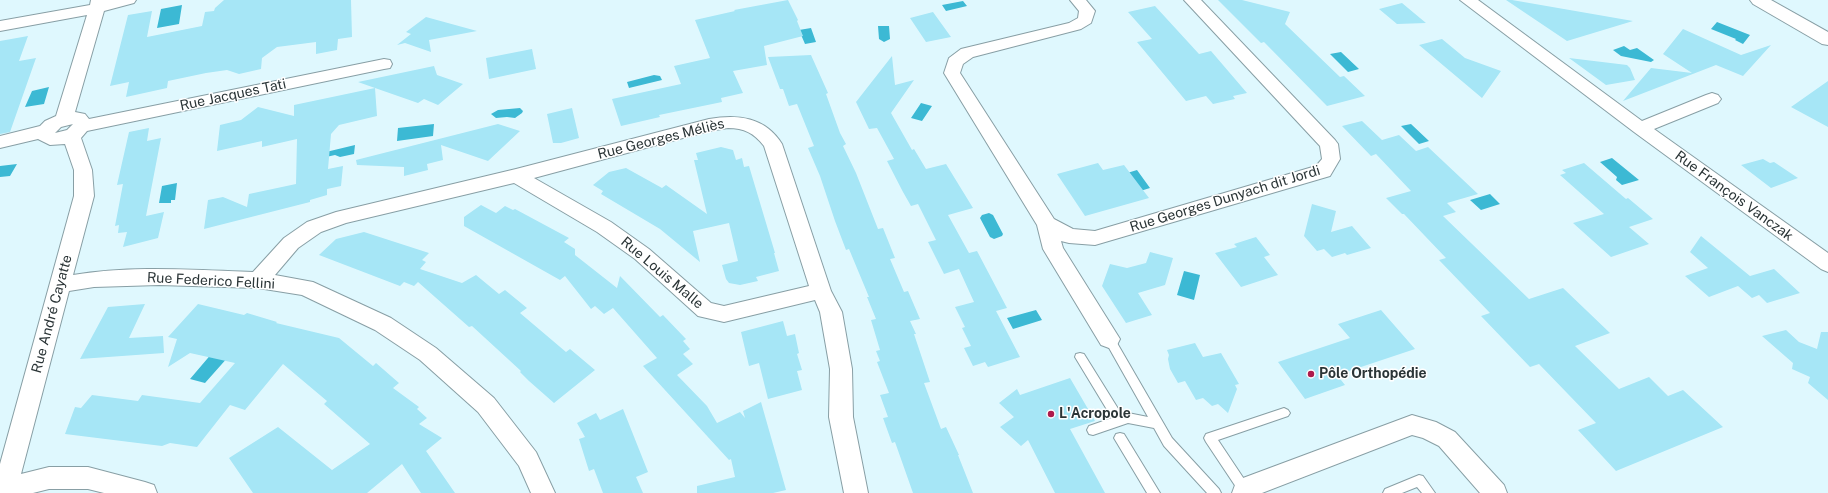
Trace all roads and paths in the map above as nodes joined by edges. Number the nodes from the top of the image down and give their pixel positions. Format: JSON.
{"nodes":[{"id":1,"x":128,"y":0,"type":"edge"},
{"id":2,"x":1078,"y":0,"type":"edge"},
{"id":3,"x":1192,"y":0,"type":"edge"},
{"id":4,"x":1468,"y":0,"type":"edge"},
{"id":5,"x":1759,"y":0,"type":"edge"},
{"id":6,"x":1776,"y":0,"type":"edge"},
{"id":7,"x":95,"y":3,"type":"edge"},
{"id":8,"x":0,"y":17,"type":"edge"},
{"id":9,"x":0,"y":26,"type":"edge"},
{"id":10,"x":1828,"y":30,"type":"edge"},
{"id":11,"x":1828,"y":40,"type":"edge"},
{"id":12,"x":384,"y":64,"type":"dead end"},
{"id":13,"x":1712,"y":99,"type":"dead end"},
{"id":14,"x":72,"y":127,"type":"junction"},
{"id":15,"x":1640,"y":128,"type":"junction"},
{"id":16,"x":0,"y":142,"type":"edge"},
{"id":17,"x":516,"y":176,"type":"junction"},
{"id":18,"x":1047,"y":224,"type":"junction"},
{"id":19,"x":1828,"y":264,"type":"edge"},
{"id":20,"x":258,"y":280,"type":"junction"},
{"id":21,"x":59,"y":285,"type":"junction"},
{"id":22,"x":821,"y":291,"type":"junction"},
{"id":23,"x":1109,"y":339,"type":"joint"},
{"id":24,"x":1080,"y":357,"type":"dead end"},
{"id":25,"x":1284,"y":413,"type":"dead end"},
{"id":26,"x":1120,"y":421,"type":"junction"},
{"id":27,"x":1158,"y":424,"type":"junction"},
{"id":28,"x":1093,"y":430,"type":"dead end"},
{"id":29,"x":1120,"y":438,"type":"dead end"},
{"id":30,"x":5,"y":491,"type":"edge"},
{"id":31,"x":1245,"y":492,"type":"edge"},
{"id":32,"x":145,"y":493,"type":"edge"},
{"id":33,"x":542,"y":493,"type":"edge"},
{"id":34,"x":856,"y":493,"type":"edge"},
{"id":35,"x":1154,"y":493,"type":"edge"},
{"id":36,"x":1215,"y":493,"type":"edge"},
{"id":37,"x":1389,"y":493,"type":"edge"},
{"id":38,"x":1429,"y":493,"type":"edge"},
{"id":39,"x":1495,"y":493,"type":"edge"}],
"edges":[{"from":1,"to":7,"type":"street"},
{"from":2,"to":18,"type":"street","name":"Rue Georges Dunyach dit Jordi"},
{"from":3,"to":18,"type":"street","name":"Rue Georges Dunyach dit Jordi"},
{"from":4,"to":15,"type":"street","name":"Rue François Vanczak"},
{"from":5,"to":11,"type":"main road"},
{"from":6,"to":10,"type":"main road"},
{"from":7,"to":8,"type":"street"},
{"from":7,"to":9,"type":"street"},
{"from":7,"to":14,"type":"street"},
{"from":12,"to":14,"type":"street","name":"Rue Jacques Tati"},
{"from":13,"to":15,"type":"street"},
{"from":14,"to":16,"type":"street","name":"Rue Jacques Tati"},
{"from":14,"to":21,"type":"street","name":"Rue André Cayatte"},
{"from":15,"to":19,"type":"street","name":"Rue François Vanczak"},
{"from":17,"to":20,"type":"street","name":"Rue Georges Méliès"},
{"from":17,"to":22,"type":"street","name":"Rue Louis Malle"},
{"from":17,"to":22,"type":"street","name":"Rue Georges Méliès"},
{"from":18,"to":23,"type":"street","name":"Rue Georges Dunyach dit Jordi"},
{"from":20,"to":21,"type":"street","name":"Rue Federico Fellini"},
{"from":20,"to":33,"type":"street","name":"Rue Federico Fellini"},
{"from":21,"to":30,"type":"street","name":"Rue André Cayatte"},
{"from":22,"to":34,"type":"street","name":"Rue Georges Méliès"},
{"from":23,"to":27,"type":"lane"},
{"from":24,"to":26,"type":"lane"},
{"from":25,"to":31,"type":"lane"},
{"from":26,"to":27,"type":"lane"},
{"from":26,"to":28,"type":"lane"},
{"from":27,"to":36,"type":"lane"},
{"from":29,"to":35,"type":"lane"},
{"from":30,"to":32,"type":"street"},
{"from":31,"to":39,"type":"street"},
{"from":37,"to":38,"type":"lane"}]}
